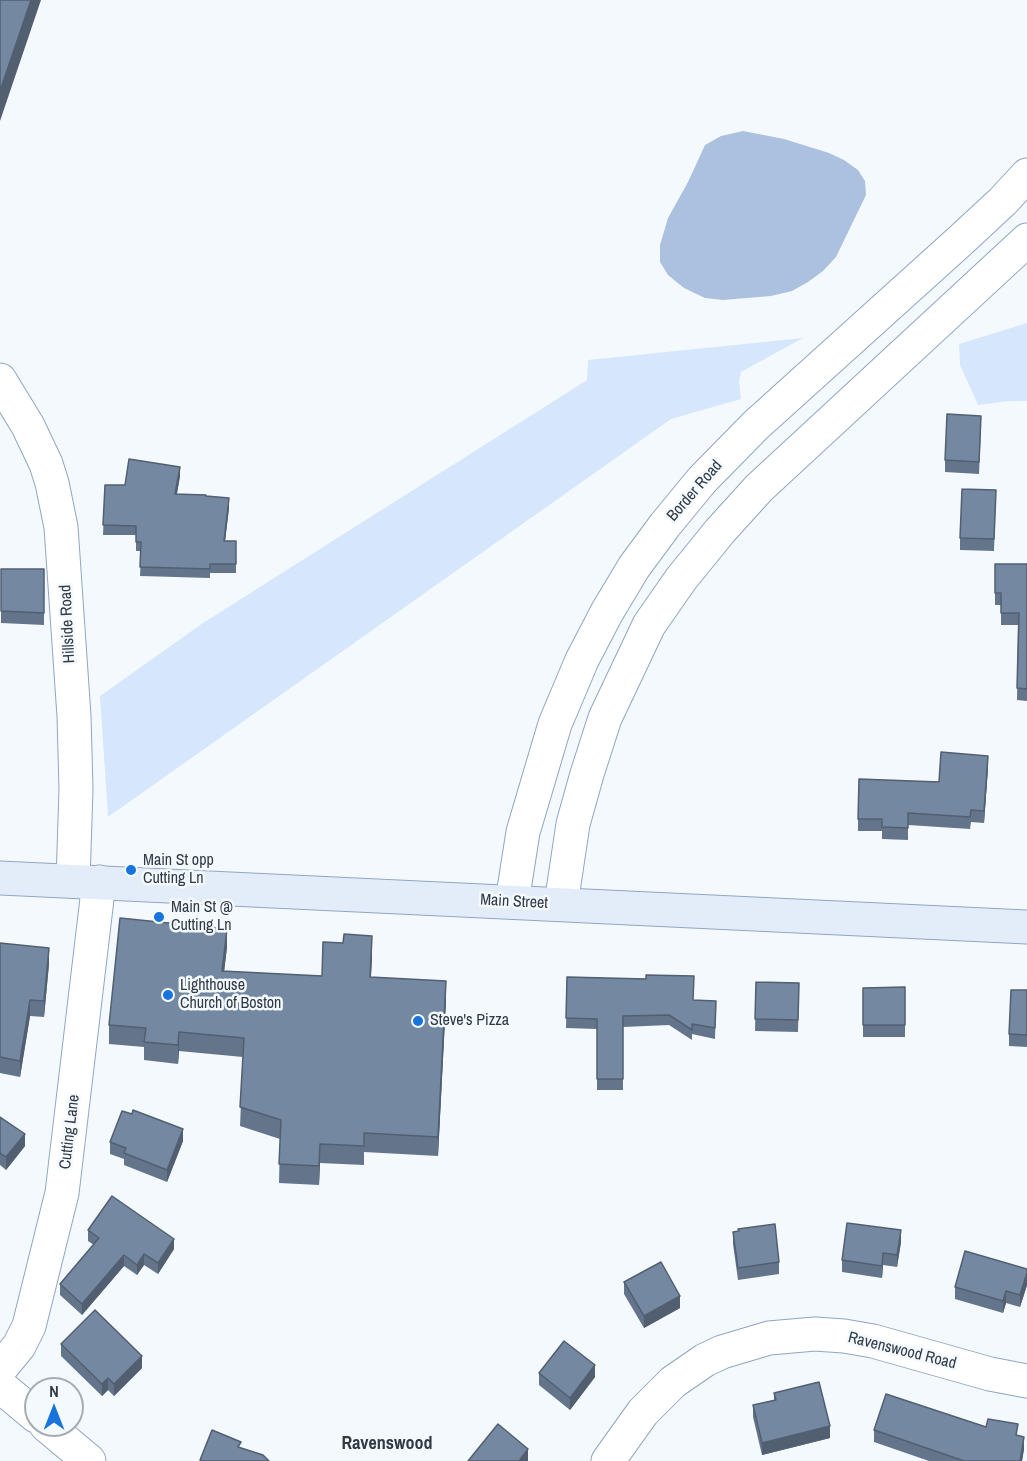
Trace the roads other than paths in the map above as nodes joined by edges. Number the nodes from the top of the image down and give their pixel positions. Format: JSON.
{"nodes":[{"id":1,"x":1027,"y":175,"type":"edge"},
{"id":2,"x":1027,"y":240,"type":"edge"},
{"id":3,"x":0,"y":380,"type":"edge"},
{"id":4,"x":0,"y":878,"type":"edge"},
{"id":5,"x":86,"y":882,"type":"junction"},
{"id":6,"x":512,"y":902,"type":"junction"},
{"id":7,"x":561,"y":904,"type":"junction"},
{"id":8,"x":1027,"y":927,"type":"edge"},
{"id":9,"x":0,"y":1369,"type":"edge"},
{"id":10,"x":1027,"y":1381,"type":"edge"},
{"id":11,"x":0,"y":1386,"type":"edge"},
{"id":12,"x":24,"y":1406,"type":"edge"},
{"id":13,"x":60,"y":1437,"type":"edge"},
{"id":14,"x":89,"y":1461,"type":"edge"},
{"id":15,"x":608,"y":1461,"type":"edge"}],
"edges":[{"from":1,"to":6,"type":"street","name":"Border Road"},
{"from":2,"to":7,"type":"street"},
{"from":3,"to":5,"type":"street","name":"Hillside Road"},
{"from":4,"to":5,"type":"main road","name":"Main Street"},
{"from":5,"to":6,"type":"main road","name":"Main Street"},
{"from":5,"to":9,"type":"street","name":"Cutting Lane"},
{"from":6,"to":7,"type":"main road","name":"Main Street"},
{"from":7,"to":8,"type":"main road","name":"Main Street"},
{"from":10,"to":15,"type":"street","name":"Ravenswood Road"},
{"from":11,"to":12,"type":"street"},
{"from":13,"to":14,"type":"street"}]}
